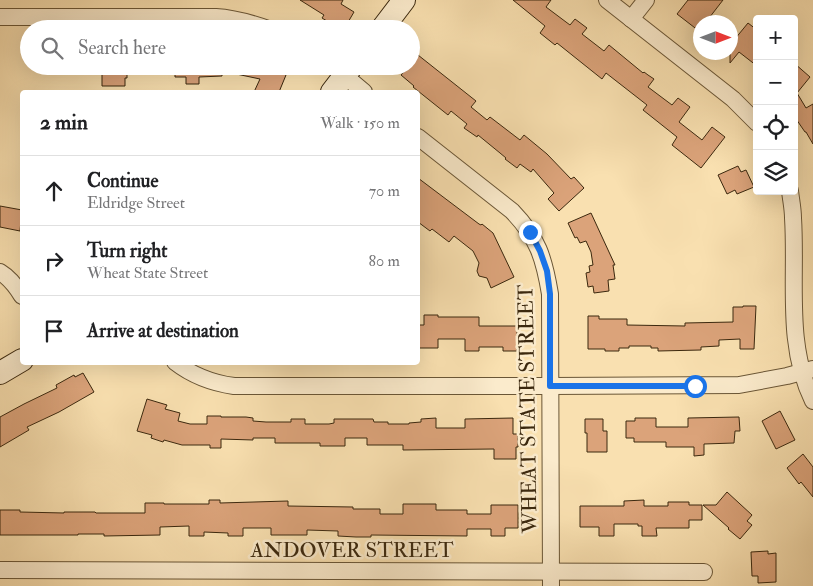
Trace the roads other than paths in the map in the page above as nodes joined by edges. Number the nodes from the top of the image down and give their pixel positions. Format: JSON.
{"nodes":[{"id":1,"x":404,"y":0,"type":"edge"},
{"id":2,"x":607,"y":0,"type":"edge"},
{"id":3,"x":646,"y":0,"type":"edge"},
{"id":4,"x":0,"y":16,"type":"edge"},
{"id":5,"x":631,"y":19,"type":"junction"},
{"id":6,"x":237,"y":20,"type":"edge"},
{"id":7,"x":389,"y":20,"type":"edge"},
{"id":8,"x":340,"y":75,"type":"edge"},
{"id":9,"x":361,"y":90,"type":"edge"},
{"id":10,"x":753,"y":119,"type":"edge"},
{"id":11,"x":420,"y":139,"type":"edge"},
{"id":12,"x":791,"y":195,"type":"edge"},
{"id":13,"x":0,"y":272,"type":"edge"},
{"id":14,"x":20,"y":292,"type":"edge"},
{"id":15,"x":20,"y":361,"type":"edge"},
{"id":16,"x":179,"y":365,"type":"edge"},
{"id":17,"x":808,"y":370,"type":"edge"},
{"id":18,"x":0,"y":373,"type":"edge"},
{"id":19,"x":550,"y":386,"type":"junction"},
{"id":20,"x":813,"y":401,"type":"edge"},
{"id":21,"x":0,"y":570,"type":"edge"},
{"id":22,"x":704,"y":572,"type":"dead end"},
{"id":23,"x":551,"y":579,"type":"edge"}],
"edges":[{"from":1,"to":7,"type":"street"},
{"from":2,"to":5,"type":"street"},
{"from":3,"to":5,"type":"street"},
{"from":4,"to":6,"type":"street"},
{"from":5,"to":10,"type":"street"},
{"from":8,"to":9,"type":"street"},
{"from":11,"to":19,"type":"street","name":"WHEAT STATE STREET"},
{"from":12,"to":17,"type":"street"},
{"from":13,"to":14,"type":"street"},
{"from":15,"to":18,"type":"street"},
{"from":16,"to":19,"type":"street"},
{"from":17,"to":19,"type":"street"},
{"from":17,"to":20,"type":"street"},
{"from":19,"to":23,"type":"street","name":"WHEAT STATE STREET"},
{"from":21,"to":23,"type":"street","name":"ANDOVER STREET"},
{"from":22,"to":23,"type":"street","name":"ANDOVER STREET"}]}
